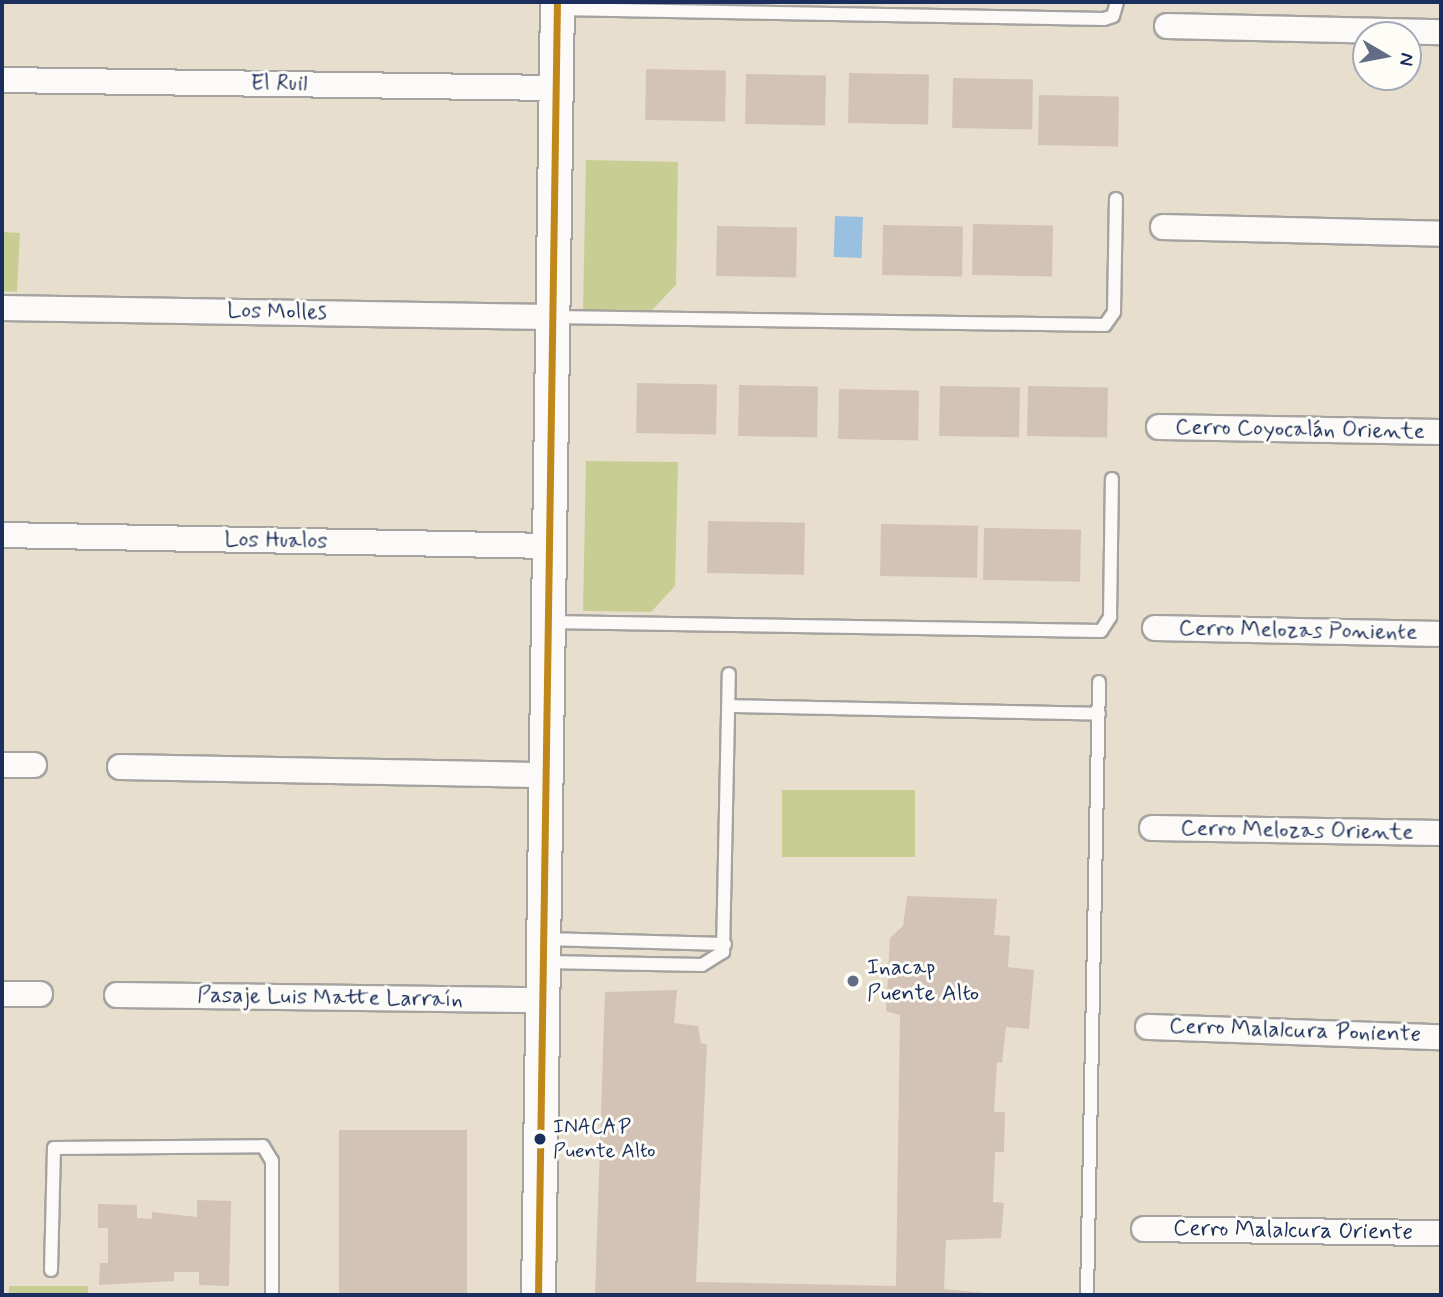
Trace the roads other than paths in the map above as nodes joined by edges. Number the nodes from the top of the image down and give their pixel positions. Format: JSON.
{"nodes":[{"id":1,"x":1117,"y":2,"type":"edge"},
{"id":2,"x":557,"y":5,"type":"edge"},
{"id":3,"x":1167,"y":26,"type":"dead end"},
{"id":4,"x":1441,"y":32,"type":"edge"},
{"id":5,"x":2,"y":80,"type":"edge"},
{"id":6,"x":556,"y":88,"type":"junction"},
{"id":7,"x":1116,"y":199,"type":"dead end"},
{"id":8,"x":1163,"y":227,"type":"dead end"},
{"id":9,"x":1441,"y":234,"type":"edge"},
{"id":10,"x":2,"y":308,"type":"edge"},
{"id":11,"x":553,"y":317,"type":"junction"},
{"id":12,"x":1159,"y":427,"type":"dead end"},
{"id":13,"x":1441,"y":432,"type":"edge"},
{"id":14,"x":1112,"y":479,"type":"dead end"},
{"id":15,"x":2,"y":535,"type":"edge"},
{"id":16,"x":550,"y":546,"type":"junction"},
{"id":17,"x":549,"y":622,"type":"junction"},
{"id":18,"x":1155,"y":628,"type":"dead end"},
{"id":19,"x":1441,"y":634,"type":"edge"},
{"id":20,"x":729,"y":674,"type":"dead end"},
{"id":21,"x":1099,"y":682,"type":"dead end"},
{"id":22,"x":729,"y":706,"type":"junction"},
{"id":23,"x":1099,"y":714,"type":"junction"},
{"id":24,"x":2,"y":765,"type":"edge"},
{"id":25,"x":34,"y":765,"type":"dead end"},
{"id":26,"x":120,"y":767,"type":"dead end"},
{"id":27,"x":546,"y":775,"type":"junction"},
{"id":28,"x":1152,"y":828,"type":"dead end"},
{"id":29,"x":1441,"y":833,"type":"edge"},
{"id":30,"x":725,"y":944,"type":"junction"},
{"id":31,"x":544,"y":951,"type":"junction"},
{"id":32,"x":2,"y":994,"type":"edge"},
{"id":33,"x":40,"y":994,"type":"dead end"},
{"id":34,"x":117,"y":995,"type":"dead end"},
{"id":35,"x":543,"y":1000,"type":"junction"},
{"id":36,"x":1148,"y":1027,"type":"dead end"},
{"id":37,"x":1441,"y":1037,"type":"edge"},
{"id":38,"x":1144,"y":1229,"type":"dead end"},
{"id":39,"x":1441,"y":1233,"type":"edge"},
{"id":40,"x":51,"y":1270,"type":"dead end"},
{"id":41,"x":272,"y":1295,"type":"edge"},
{"id":42,"x":538,"y":1295,"type":"edge"},
{"id":43,"x":1087,"y":1295,"type":"edge"}],
"edges":[{"from":1,"to":2,"type":"lane"},
{"from":2,"to":6,"type":"street"},
{"from":3,"to":4,"type":"street"},
{"from":5,"to":6,"type":"street","name":"El Ruil"},
{"from":6,"to":11,"type":"street"},
{"from":7,"to":11,"type":"lane"},
{"from":8,"to":9,"type":"street"},
{"from":10,"to":11,"type":"street","name":"Los Molles"},
{"from":11,"to":16,"type":"street"},
{"from":12,"to":13,"type":"street","name":"Cerro Coyocalán Oriente"},
{"from":14,"to":17,"type":"lane"},
{"from":15,"to":16,"type":"street","name":"Los Hualos"},
{"from":16,"to":17,"type":"street"},
{"from":17,"to":27,"type":"street"},
{"from":18,"to":19,"type":"street","name":"Cerro Melozas Poniente"},
{"from":20,"to":22,"type":"lane"},
{"from":21,"to":23,"type":"lane"},
{"from":22,"to":23,"type":"lane"},
{"from":22,"to":30,"type":"lane"},
{"from":23,"to":43,"type":"lane"},
{"from":24,"to":25,"type":"street"},
{"from":26,"to":27,"type":"street"},
{"from":27,"to":31,"type":"street"},
{"from":28,"to":29,"type":"street","name":"Cerro Melozas Oriente"},
{"from":30,"to":31,"type":"lane"},
{"from":30,"to":31,"type":"lane"},
{"from":31,"to":35,"type":"street"},
{"from":32,"to":33,"type":"street"},
{"from":34,"to":35,"type":"street","name":"Pasaje Luis Matte Larraín"},
{"from":35,"to":42,"type":"street"},
{"from":36,"to":37,"type":"street","name":"Cerro Malalcura Poniente"},
{"from":38,"to":39,"type":"street","name":"Cerro Malalcura Oriente"},
{"from":40,"to":41,"type":"lane"}]}
